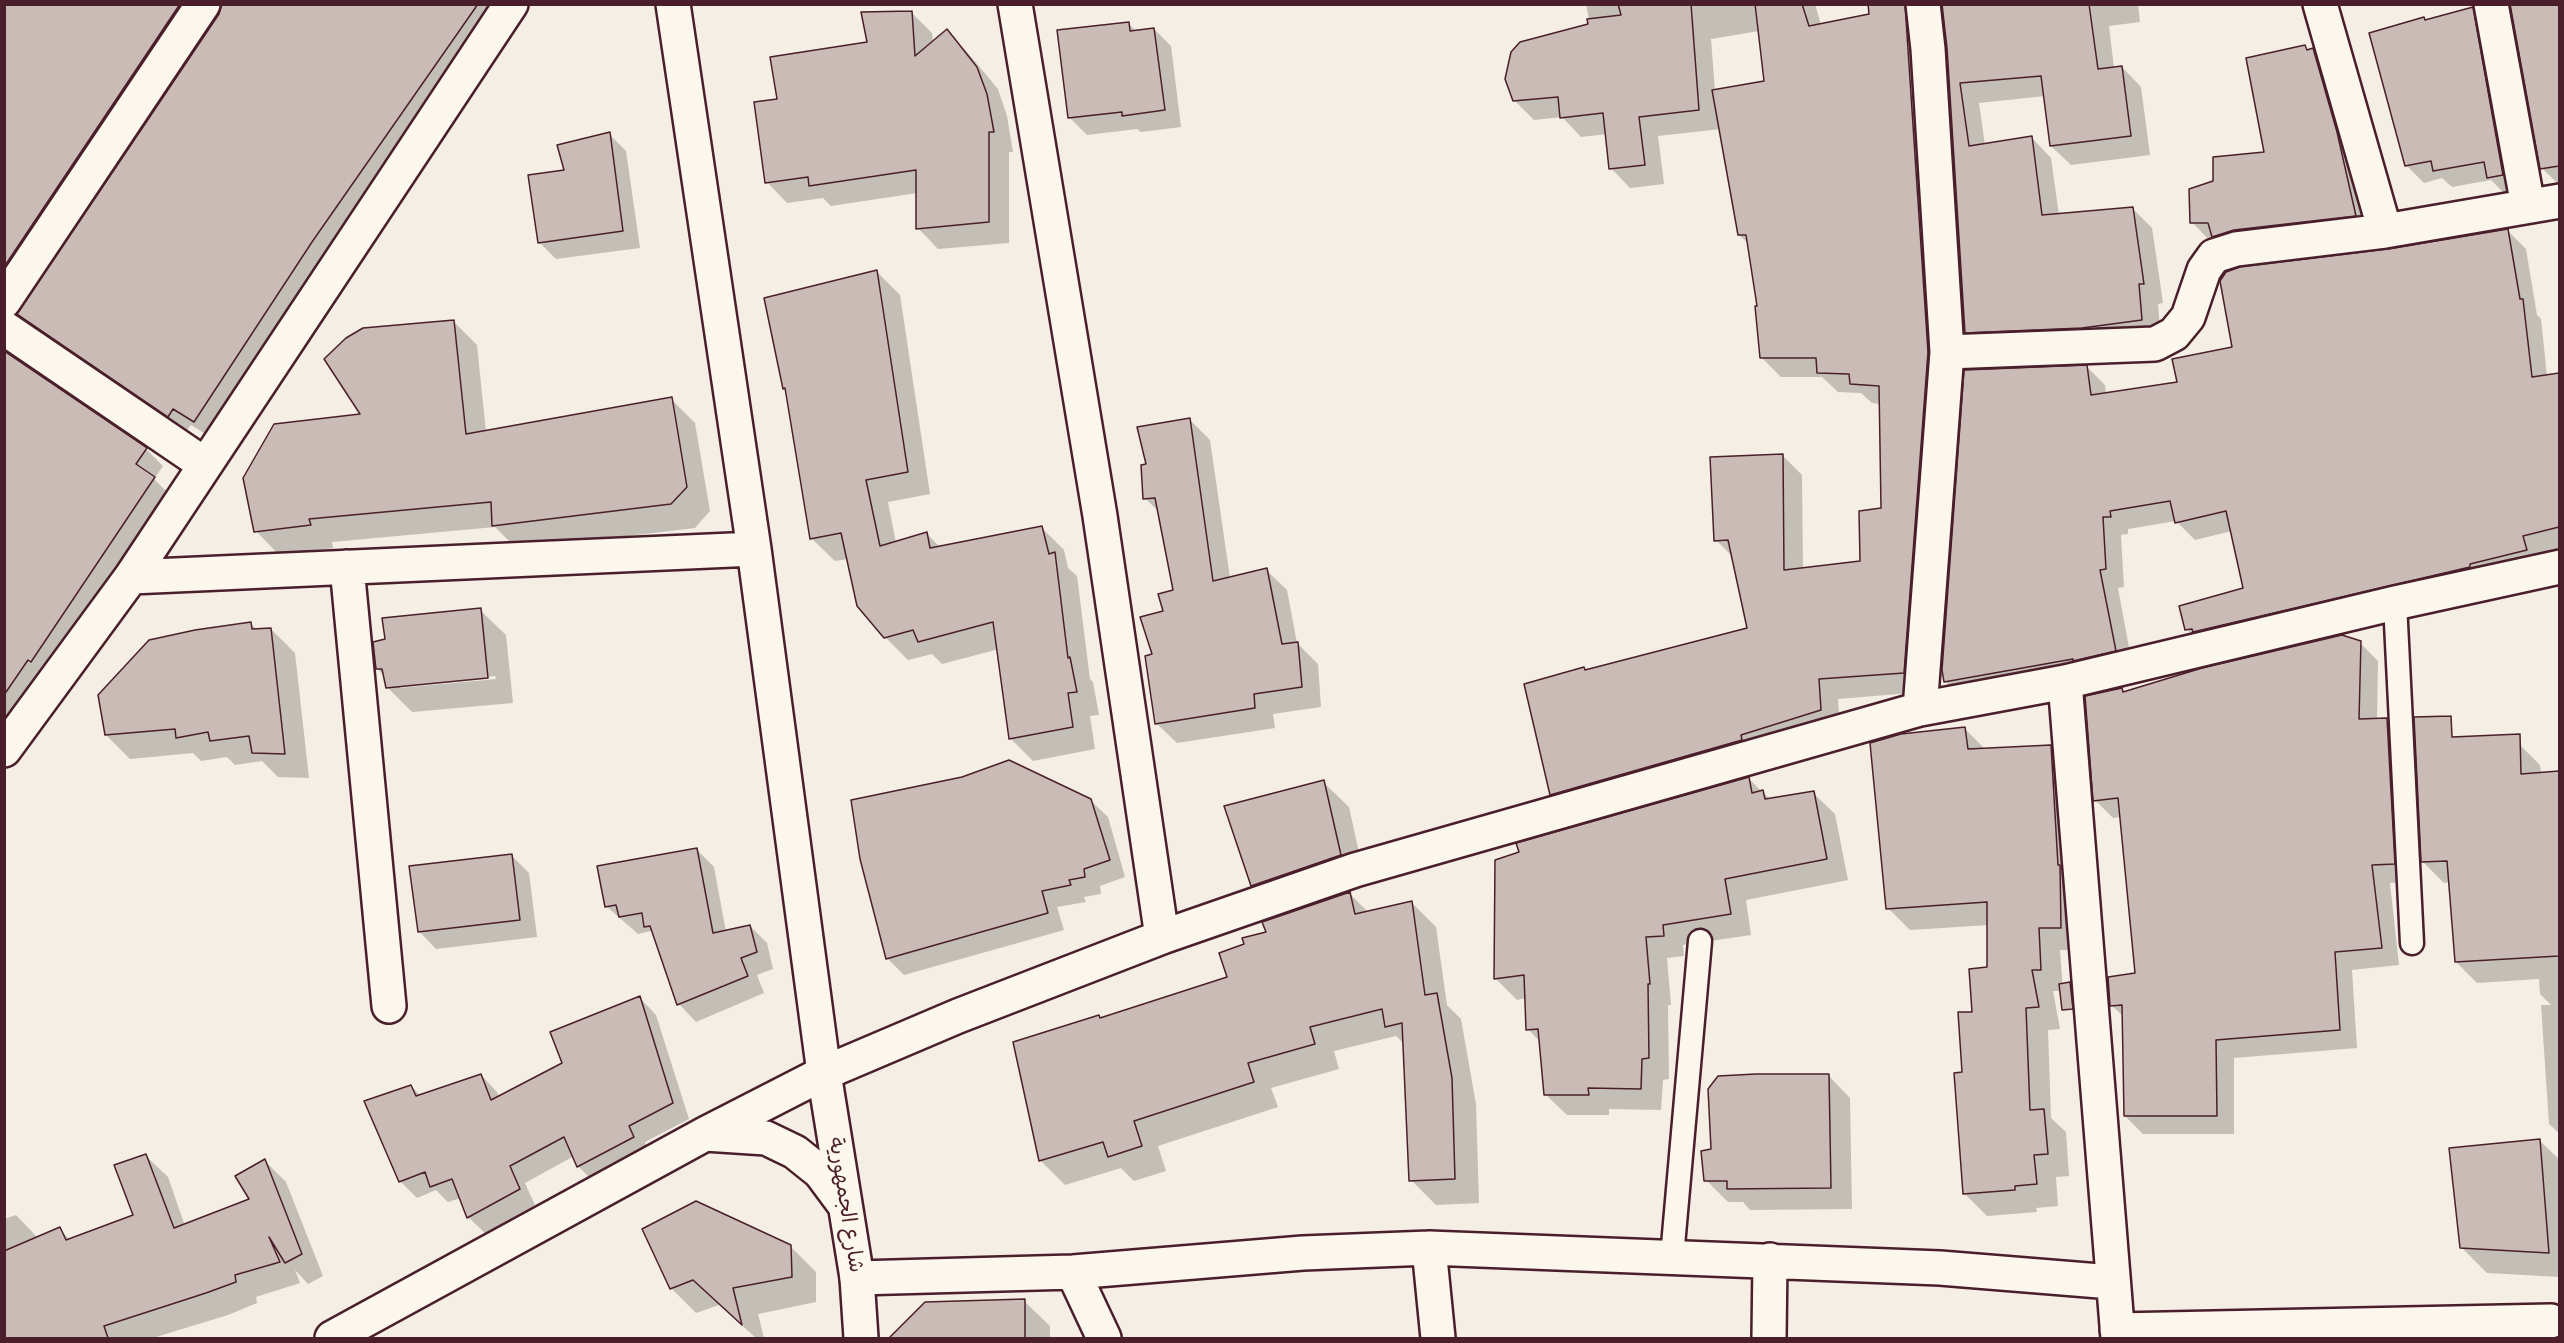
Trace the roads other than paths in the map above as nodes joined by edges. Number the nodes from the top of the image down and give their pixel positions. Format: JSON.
{"nodes":[{"id":1,"x":203,"y":4,"type":"edge"},
{"id":2,"x":673,"y":4,"type":"edge"},
{"id":3,"x":1015,"y":4,"type":"edge"},
{"id":4,"x":1923,"y":4,"type":"edge"},
{"id":5,"x":2320,"y":4,"type":"edge"},
{"id":6,"x":2491,"y":4,"type":"edge"},
{"id":7,"x":510,"y":5,"type":"edge"},
{"id":8,"x":2559,"y":201,"type":"edge"},
{"id":9,"x":2528,"y":206,"type":"junction"},
{"id":10,"x":2385,"y":231,"type":"junction"},
{"id":11,"x":4,"y":301,"type":"edge"},
{"id":12,"x":4,"y":328,"type":"edge"},
{"id":13,"x":1947,"y":352,"type":"junction"},
{"id":14,"x":204,"y":464,"type":"junction"},
{"id":15,"x":754,"y":549,"type":"junction"},
{"id":16,"x":347,"y":567,"type":"junction"},
{"id":17,"x":2559,"y":567,"type":"edge"},
{"id":18,"x":130,"y":577,"type":"junction"},
{"id":19,"x":2395,"y":603,"type":"junction"},
{"id":20,"x":2065,"y":682,"type":"junction"},
{"id":21,"x":1920,"y":709,"type":"junction"},
{"id":22,"x":4,"y":750,"type":"edge"},
{"id":23,"x":1162,"y":937,"type":"junction"},
{"id":24,"x":1700,"y":941,"type":"dead end"},
{"id":25,"x":2412,"y":943,"type":"dead end"},
{"id":26,"x":389,"y":1006,"type":"dead end"},
{"id":27,"x":824,"y":1073,"type":"junction"},
{"id":28,"x":705,"y":1134,"type":"junction"},
{"id":29,"x":846,"y":1207,"type":"junction"},
{"id":30,"x":1429,"y":1248,"type":"junction"},
{"id":31,"x":1672,"y":1257,"type":"junction"},
{"id":32,"x":1770,"y":1260,"type":"junction"},
{"id":33,"x":1073,"y":1272,"type":"junction"},
{"id":34,"x":857,"y":1278,"type":"junction"},
{"id":35,"x":2112,"y":1282,"type":"junction"},
{"id":36,"x":2551,"y":1321,"type":"dead end"},
{"id":37,"x":2117,"y":1334,"type":"edge"},
{"id":38,"x":332,"y":1338,"type":"edge"},
{"id":39,"x":861,"y":1338,"type":"edge"},
{"id":40,"x":1104,"y":1338,"type":"edge"},
{"id":41,"x":1438,"y":1338,"type":"edge"},
{"id":42,"x":1769,"y":1338,"type":"edge"}],
"edges":[{"from":1,"to":11,"type":"street"},
{"from":2,"to":15,"type":"street","name":"شارع الجمهورية"},
{"from":3,"to":23,"type":"street"},
{"from":4,"to":13,"type":"street"},
{"from":5,"to":10,"type":"street"},
{"from":6,"to":9,"type":"street"},
{"from":7,"to":14,"type":"street"},
{"from":8,"to":9,"type":"street"},
{"from":9,"to":10,"type":"street"},
{"from":10,"to":13,"type":"street"},
{"from":12,"to":14,"type":"street"},
{"from":13,"to":21,"type":"street"},
{"from":14,"to":18,"type":"street"},
{"from":15,"to":16,"type":"street"},
{"from":15,"to":27,"type":"street","name":"شارع الجمهورية"},
{"from":16,"to":18,"type":"street"},
{"from":16,"to":26,"type":"street"},
{"from":17,"to":19,"type":"street"},
{"from":18,"to":22,"type":"street"},
{"from":19,"to":20,"type":"street"},
{"from":19,"to":25,"type":"lane"},
{"from":20,"to":21,"type":"street"},
{"from":20,"to":35,"type":"street"},
{"from":21,"to":23,"type":"street"},
{"from":23,"to":27,"type":"street"},
{"from":24,"to":31,"type":"lane"},
{"from":27,"to":28,"type":"street"},
{"from":27,"to":29,"type":"street","name":"شارع الجمهورية"},
{"from":28,"to":29,"type":"street"},
{"from":28,"to":38,"type":"street"},
{"from":29,"to":34,"type":"street","name":"شارع الجمهورية"},
{"from":30,"to":31,"type":"street"},
{"from":30,"to":33,"type":"street"},
{"from":30,"to":41,"type":"street"},
{"from":31,"to":32,"type":"street"},
{"from":32,"to":35,"type":"street"},
{"from":32,"to":42,"type":"street"},
{"from":33,"to":34,"type":"street"},
{"from":33,"to":40,"type":"street"},
{"from":34,"to":39,"type":"street","name":"شارع الجمهورية"},
{"from":35,"to":37,"type":"street"},
{"from":36,"to":37,"type":"street"}]}
